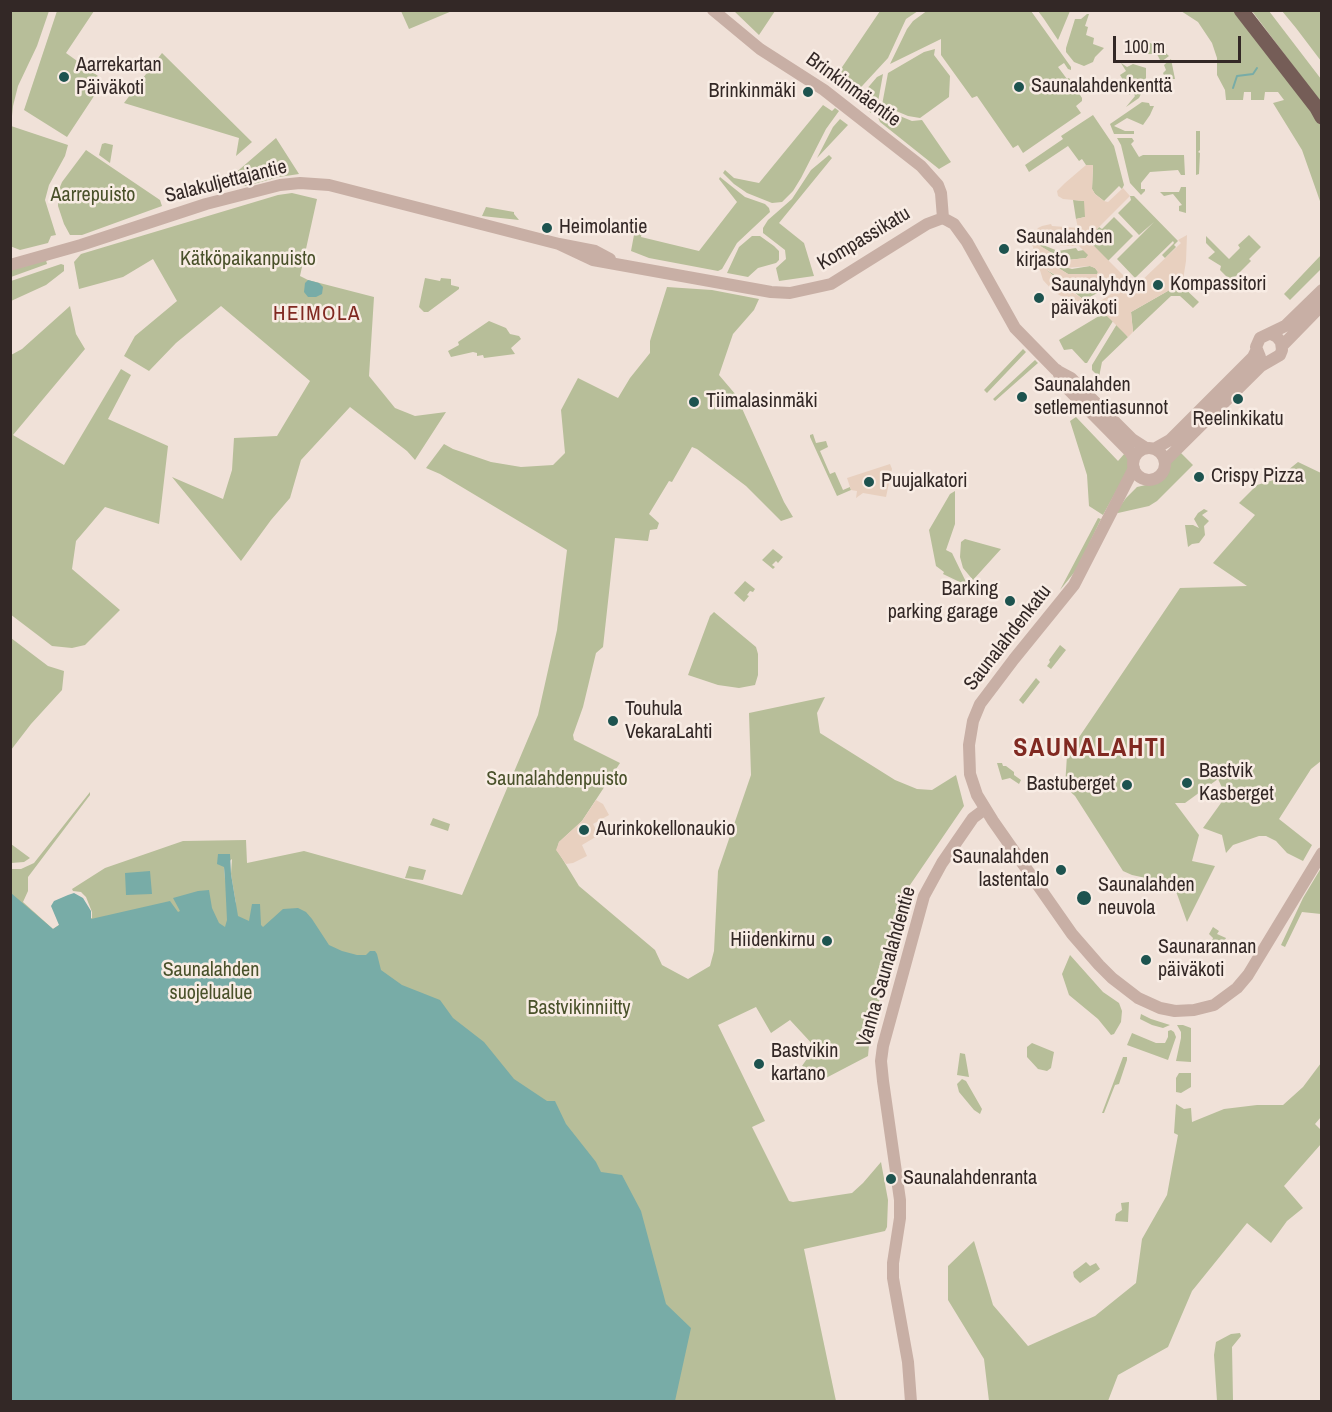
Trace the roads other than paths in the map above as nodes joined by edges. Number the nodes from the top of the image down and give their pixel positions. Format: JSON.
{"nodes":[{"id":1,"x":713,"y":10,"type":"edge"},
{"id":2,"x":1241,"y":10,"type":"edge"},
{"id":3,"x":1320,"y":113,"type":"edge"},
{"id":4,"x":943,"y":218,"type":"junction"},
{"id":5,"x":616,"y":262,"type":"joint"},
{"id":6,"x":10,"y":265,"type":"edge"},
{"id":7,"x":1322,"y":290,"type":"edge"},
{"id":8,"x":1322,"y":304,"type":"edge"},
{"id":9,"x":1270,"y":334,"type":"junction"},
{"id":10,"x":1282,"y":346,"type":"junction"},
{"id":11,"x":1256,"y":351,"type":"junction"},
{"id":12,"x":1269,"y":361,"type":"junction"},
{"id":13,"x":1056,"y":370,"type":"junction"},
{"id":14,"x":1150,"y":448,"type":"junction"},
{"id":15,"x":1165,"y":460,"type":"junction"},
{"id":16,"x":1134,"y":464,"type":"junction"},
{"id":17,"x":1146,"y":480,"type":"junction"},
{"id":18,"x":1119,"y":498,"type":"junction"},
{"id":19,"x":985,"y":809,"type":"junction"},
{"id":20,"x":1322,"y":853,"type":"edge"},
{"id":21,"x":911,"y":1401,"type":"edge"}],
"edges":[{"from":1,"to":4,"type":"street","name":"Brinkinmäentie"},
{"from":2,"to":3,"type":"main road"},
{"from":4,"to":5,"type":"street","name":"Kompassikatu"},
{"from":4,"to":13,"type":"street","name":"Kompassikatu"},
{"from":5,"to":6,"type":"street","name":"Salakuljettajantie"},
{"from":7,"to":9,"type":"street"},
{"from":8,"to":10,"type":"street"},
{"from":9,"to":10,"type":"street"},
{"from":9,"to":11,"type":"street"},
{"from":10,"to":12,"type":"street"},
{"from":11,"to":12,"type":"street"},
{"from":11,"to":14,"type":"street"},
{"from":12,"to":15,"type":"street"},
{"from":13,"to":14,"type":"street","name":"Kompassikatu"},
{"from":13,"to":16,"type":"street","name":"Kompassikatu"},
{"from":14,"to":15,"type":"street"},
{"from":14,"to":16,"type":"street"},
{"from":15,"to":17,"type":"street"},
{"from":16,"to":17,"type":"street"},
{"from":16,"to":18,"type":"street","name":"Saunalahdenkatu"},
{"from":17,"to":18,"type":"street","name":"Saunalahdenkatu"},
{"from":18,"to":19,"type":"street","name":"Saunalahdenkatu"},
{"from":19,"to":20,"type":"street","name":"Saunalahdenkatu"},
{"from":19,"to":21,"type":"street","name":"Vanha Saunalahdentie"}]}
